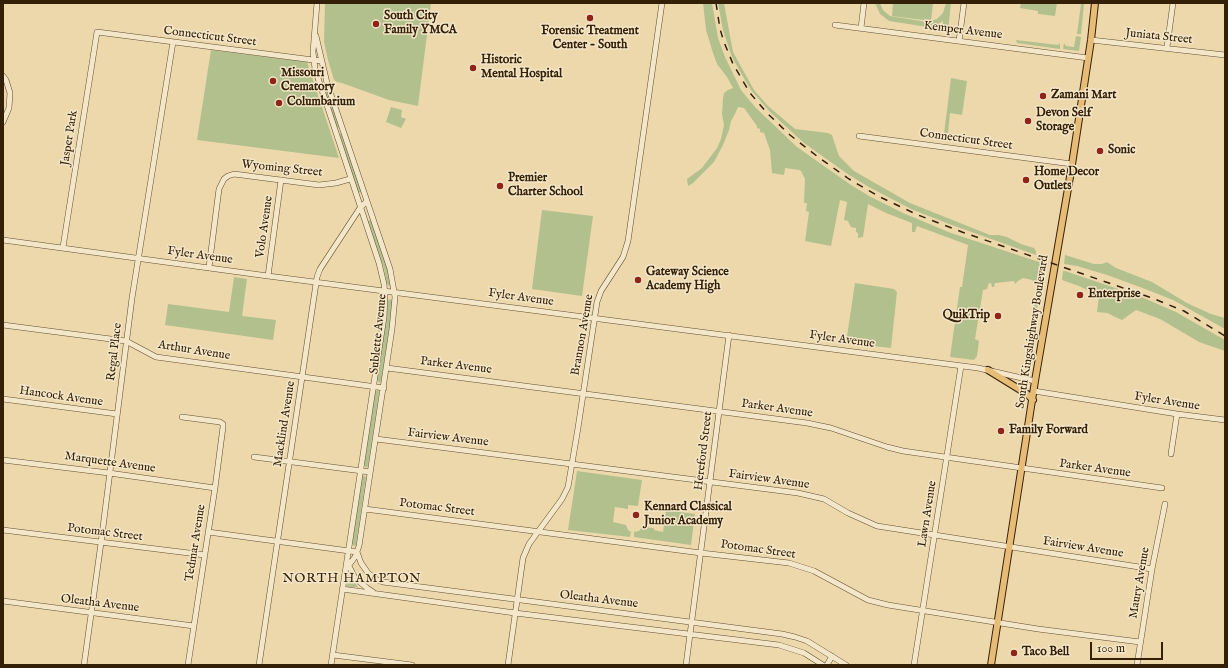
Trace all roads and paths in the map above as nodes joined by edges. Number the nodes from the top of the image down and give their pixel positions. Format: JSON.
{"nodes":[{"id":1,"x":317,"y":3,"type":"edge"},
{"id":2,"x":662,"y":3,"type":"edge"},
{"id":3,"x":864,"y":3,"type":"edge"},
{"id":4,"x":964,"y":3,"type":"edge"},
{"id":5,"x":1095,"y":3,"type":"edge"},
{"id":6,"x":1173,"y":3,"type":"edge"},
{"id":7,"x":835,"y":25,"type":"dead end"},
{"id":8,"x":861,"y":28,"type":"junction"},
{"id":9,"x":316,"y":31,"type":"junction"},
{"id":10,"x":97,"y":32,"type":"joint"},
{"id":11,"x":1091,"y":40,"type":"junction"},
{"id":12,"x":959,"y":41,"type":"junction"},
{"id":13,"x":173,"y":42,"type":"junction"},
{"id":14,"x":1167,"y":47,"type":"junction"},
{"id":15,"x":1225,"y":54,"type":"edge"},
{"id":16,"x":1088,"y":58,"type":"junction"},
{"id":17,"x":313,"y":60,"type":"junction"},
{"id":18,"x":321,"y":61,"type":"junction"},
{"id":19,"x":3,"y":76,"type":"edge"},
{"id":20,"x":3,"y":122,"type":"edge"},
{"id":21,"x":859,"y":136,"type":"dead end"},
{"id":22,"x":1072,"y":164,"type":"junction"},
{"id":23,"x":350,"y":179,"type":"junction"},
{"id":24,"x":281,"y":180,"type":"junction"},
{"id":25,"x":367,"y":201,"type":"junction"},
{"id":26,"x":360,"y":208,"type":"junction"},
{"id":27,"x":3,"y":240,"type":"edge"},
{"id":28,"x":62,"y":247,"type":"junction"},
{"id":29,"x":138,"y":258,"type":"junction"},
{"id":30,"x":209,"y":267,"type":"junction"},
{"id":31,"x":268,"y":276,"type":"junction"},
{"id":32,"x":317,"y":281,"type":"junction"},
{"id":33,"x":385,"y":290,"type":"junction"},
{"id":34,"x":395,"y":292,"type":"junction"},
{"id":35,"x":594,"y":318,"type":"junction"},
{"id":36,"x":3,"y":325,"type":"edge"},
{"id":37,"x":729,"y":335,"type":"junction"},
{"id":38,"x":126,"y":342,"type":"junction"},
{"id":39,"x":961,"y":366,"type":"junction"},
{"id":40,"x":387,"y":368,"type":"junction"},
{"id":41,"x":988,"y":370,"type":"junction"},
{"id":42,"x":303,"y":377,"type":"junction"},
{"id":43,"x":1036,"y":381,"type":"junction"},
{"id":44,"x":373,"y":386,"type":"junction"},
{"id":45,"x":384,"y":388,"type":"junction"},
{"id":46,"x":1034,"y":390,"type":"junction"},
{"id":47,"x":583,"y":393,"type":"junction"},
{"id":48,"x":3,"y":399,"type":"edge"},
{"id":49,"x":1033,"y":400,"type":"junction"},
{"id":50,"x":719,"y":411,"type":"junction"},
{"id":51,"x":117,"y":414,"type":"junction"},
{"id":52,"x":1177,"y":414,"type":"junction"},
{"id":53,"x":182,"y":417,"type":"dead end"},
{"id":54,"x":1225,"y":420,"type":"edge"},
{"id":55,"x":376,"y":439,"type":"junction"},
{"id":56,"x":1170,"y":454,"type":"dead end"},
{"id":57,"x":254,"y":457,"type":"dead end"},
{"id":58,"x":946,"y":458,"type":"junction"},
{"id":59,"x":3,"y":460,"type":"edge"},
{"id":60,"x":290,"y":462,"type":"junction"},
{"id":61,"x":572,"y":464,"type":"junction"},
{"id":62,"x":1022,"y":469,"type":"junction"},
{"id":63,"x":360,"y":471,"type":"junction"},
{"id":64,"x":370,"y":472,"type":"junction"},
{"id":65,"x":109,"y":473,"type":"junction"},
{"id":66,"x":710,"y":483,"type":"junction"},
{"id":67,"x":215,"y":488,"type":"junction"},
{"id":68,"x":1162,"y":488,"type":"dead end"},
{"id":69,"x":1165,"y":504,"type":"dead end"},
{"id":70,"x":365,"y":509,"type":"junction"},
{"id":71,"x":3,"y":530,"type":"edge"},
{"id":72,"x":538,"y":531,"type":"junction"},
{"id":73,"x":208,"y":532,"type":"junction"},
{"id":74,"x":935,"y":535,"type":"junction"},
{"id":75,"x":277,"y":542,"type":"junction"},
{"id":76,"x":101,"y":543,"type":"junction"},
{"id":77,"x":1010,"y":546,"type":"junction"},
{"id":78,"x":348,"y":551,"type":"junction"},
{"id":79,"x":358,"y":552,"type":"junction"},
{"id":80,"x":701,"y":553,"type":"junction"},
{"id":81,"x":205,"y":555,"type":"junction"},
{"id":82,"x":347,"y":557,"type":"junction"},
{"id":83,"x":349,"y":566,"type":"junction"},
{"id":84,"x":1152,"y":569,"type":"junction"},
{"id":85,"x":344,"y":574,"type":"junction"},
{"id":86,"x":342,"y":589,"type":"junction"},
{"id":87,"x":380,"y":594,"type":"junction"},
{"id":88,"x":516,"y":599,"type":"junction"},
{"id":89,"x":3,"y":601,"type":"edge"},
{"id":90,"x":923,"y":611,"type":"junction"},
{"id":91,"x":91,"y":613,"type":"junction"},
{"id":92,"x":515,"y":613,"type":"junction"},
{"id":93,"x":692,"y":622,"type":"junction"},
{"id":94,"x":998,"y":623,"type":"junction"},
{"id":95,"x":194,"y":626,"type":"junction"},
{"id":96,"x":690,"y":635,"type":"junction"},
{"id":97,"x":1140,"y":642,"type":"junction"},
{"id":98,"x":333,"y":655,"type":"junction"},
{"id":99,"x":832,"y":656,"type":"junction"},
{"id":100,"x":84,"y":665,"type":"edge"},
{"id":101,"x":188,"y":665,"type":"edge"},
{"id":102,"x":259,"y":665,"type":"edge"},
{"id":103,"x":331,"y":665,"type":"edge"},
{"id":104,"x":412,"y":665,"type":"edge"},
{"id":105,"x":508,"y":665,"type":"edge"},
{"id":106,"x":686,"y":665,"type":"edge"},
{"id":107,"x":823,"y":665,"type":"edge"},
{"id":108,"x":827,"y":665,"type":"edge"},
{"id":109,"x":846,"y":665,"type":"edge"},
{"id":110,"x":914,"y":665,"type":"edge"},
{"id":111,"x":991,"y":665,"type":"edge"},
{"id":112,"x":1136,"y":665,"type":"edge"}],
"edges":[{"from":1,"to":9,"type":"street","name":"Sublette Avenue"},
{"from":2,"to":35,"type":"street","name":"Brannon Avenue"},
{"from":3,"to":8,"type":"street"},
{"from":4,"to":12,"type":"street"},
{"from":5,"to":11,"type":"main road","name":"South Kingshighway Boulevard"},
{"from":6,"to":14,"type":"street"},
{"from":7,"to":8,"type":"street","name":"Kemper Avenue"},
{"from":8,"to":12,"type":"street","name":"Kemper Avenue"},
{"from":9,"to":17,"type":"street","name":"Sublette Avenue"},
{"from":9,"to":18,"type":"street","name":"Sublette Avenue"},
{"from":10,"to":13,"type":"street","name":"Connecticut Street"},
{"from":10,"to":28,"type":"street","name":"Jasper Park"},
{"from":11,"to":14,"type":"street","name":"Juniata Street"},
{"from":11,"to":16,"type":"main road","name":"South Kingshighway Boulevard"},
{"from":12,"to":16,"type":"street","name":"Kemper Avenue"},
{"from":13,"to":17,"type":"street","name":"Connecticut Street"},
{"from":13,"to":29,"type":"street","name":"Regal Place"},
{"from":14,"to":15,"type":"street","name":"Juniata Street"},
{"from":16,"to":22,"type":"main road","name":"South Kingshighway Boulevard"},
{"from":17,"to":18,"type":"street","name":"Connecticut Street"},
{"from":17,"to":23,"type":"street","name":"Sublette Avenue"},
{"from":18,"to":25,"type":"street","name":"Sublette Avenue"},
{"from":19,"to":20,"type":"street"},
{"from":21,"to":22,"type":"street","name":"Connecticut Street"},
{"from":22,"to":43,"type":"main road","name":"South Kingshighway Boulevard"},
{"from":23,"to":24,"type":"street","name":"Wyoming Street"},
{"from":23,"to":26,"type":"street","name":"Sublette Avenue"},
{"from":24,"to":30,"type":"street","name":"Wyoming Street"},
{"from":24,"to":31,"type":"street","name":"Volo Avenue"},
{"from":25,"to":26,"type":"street","name":"Macklind Avenue"},
{"from":25,"to":34,"type":"street","name":"Sublette Avenue"},
{"from":26,"to":32,"type":"street","name":"Macklind Avenue"},
{"from":26,"to":33,"type":"street","name":"Sublette Avenue"},
{"from":27,"to":28,"type":"street","name":"Fyler Avenue"},
{"from":28,"to":29,"type":"street","name":"Fyler Avenue"},
{"from":29,"to":30,"type":"street","name":"Fyler Avenue"},
{"from":29,"to":38,"type":"street","name":"Regal Place"},
{"from":30,"to":31,"type":"street","name":"Fyler Avenue"},
{"from":31,"to":32,"type":"street","name":"Fyler Avenue"},
{"from":32,"to":33,"type":"street","name":"Fyler Avenue"},
{"from":32,"to":42,"type":"street","name":"Macklind Avenue"},
{"from":33,"to":34,"type":"street","name":"Fyler Avenue"},
{"from":33,"to":44,"type":"street","name":"Sublette Avenue"},
{"from":34,"to":35,"type":"street","name":"Fyler Avenue"},
{"from":34,"to":40,"type":"street","name":"Sublette Avenue"},
{"from":35,"to":37,"type":"street","name":"Fyler Avenue"},
{"from":35,"to":47,"type":"street","name":"Brannon Avenue"},
{"from":36,"to":38,"type":"street","name":"Arthur Avenue"},
{"from":37,"to":39,"type":"street","name":"Fyler Avenue"},
{"from":37,"to":50,"type":"street","name":"Hereford Street"},
{"from":38,"to":42,"type":"street","name":"Arthur Avenue"},
{"from":38,"to":51,"type":"street","name":"Regal Place"},
{"from":39,"to":41,"type":"street","name":"Fyler Avenue"},
{"from":39,"to":58,"type":"street","name":"Lawn Avenue"},
{"from":40,"to":45,"type":"street","name":"Sublette Avenue"},
{"from":40,"to":47,"type":"street","name":"Parker Avenue"},
{"from":41,"to":43,"type":"street","name":"Fyler Avenue"},
{"from":41,"to":49,"type":"main road"},
{"from":42,"to":44,"type":"street","name":"Arthur Avenue"},
{"from":42,"to":60,"type":"street","name":"Macklind Avenue"},
{"from":43,"to":46,"type":"main road","name":"South Kingshighway Boulevard"},
{"from":44,"to":45,"type":"street","name":"Arthur Avenue"},
{"from":44,"to":63,"type":"street","name":"Sublette Avenue"},
{"from":45,"to":55,"type":"street","name":"Sublette Avenue"},
{"from":46,"to":49,"type":"main road","name":"South Kingshighway Boulevard"},
{"from":46,"to":52,"type":"street","name":"Fyler Avenue"},
{"from":47,"to":50,"type":"street","name":"Parker Avenue"},
{"from":47,"to":61,"type":"street","name":"Brannon Avenue"},
{"from":48,"to":51,"type":"street","name":"Hancock Avenue"},
{"from":49,"to":62,"type":"main road","name":"South Kingshighway Boulevard"},
{"from":50,"to":58,"type":"street","name":"Parker Avenue"},
{"from":50,"to":66,"type":"street","name":"Hereford Street"},
{"from":51,"to":65,"type":"street","name":"Regal Place"},
{"from":52,"to":54,"type":"street","name":"Fyler Avenue"},
{"from":52,"to":56,"type":"street"},
{"from":53,"to":67,"type":"street","name":"Tedmar Avenue"},
{"from":55,"to":61,"type":"street","name":"Fairview Avenue"},
{"from":55,"to":64,"type":"street","name":"Sublette Avenue"},
{"from":57,"to":60,"type":"street"},
{"from":58,"to":62,"type":"street","name":"Parker Avenue"},
{"from":58,"to":74,"type":"street","name":"Lawn Avenue"},
{"from":59,"to":65,"type":"street","name":"Marquette Avenue"},
{"from":60,"to":63,"type":"street"},
{"from":60,"to":75,"type":"street","name":"Macklind Avenue"},
{"from":61,"to":66,"type":"street","name":"Fairview Avenue"},
{"from":61,"to":72,"type":"street","name":"Brannon Avenue"},
{"from":62,"to":68,"type":"street","name":"Parker Avenue"},
{"from":62,"to":77,"type":"main road","name":"South Kingshighway Boulevard"},
{"from":63,"to":64,"type":"street"},
{"from":63,"to":78,"type":"street","name":"Sublette Avenue"},
{"from":64,"to":70,"type":"street","name":"Sublette Avenue"},
{"from":65,"to":67,"type":"street","name":"Marquette Avenue"},
{"from":65,"to":76,"type":"street","name":"Regal Place"},
{"from":66,"to":74,"type":"street","name":"Fairview Avenue"},
{"from":66,"to":80,"type":"street","name":"Hereford Street"},
{"from":67,"to":73,"type":"street","name":"Tedmar Avenue"},
{"from":69,"to":84,"type":"street","name":"Maury Avenue"},
{"from":70,"to":72,"type":"street","name":"Potomac Street"},
{"from":70,"to":79,"type":"street","name":"Sublette Avenue"},
{"from":71,"to":76,"type":"street","name":"Potomac Street"},
{"from":72,"to":80,"type":"street","name":"Potomac Street"},
{"from":72,"to":88,"type":"street","name":"Brannon Avenue"},
{"from":73,"to":75,"type":"street"},
{"from":73,"to":81,"type":"street","name":"Tedmar Avenue"},
{"from":74,"to":77,"type":"street","name":"Fairview Avenue"},
{"from":74,"to":90,"type":"street","name":"Lawn Avenue"},
{"from":75,"to":78,"type":"street"},
{"from":75,"to":102,"type":"street","name":"Macklind Avenue"},
{"from":76,"to":81,"type":"street","name":"Potomac Street"},
{"from":76,"to":91,"type":"street","name":"Regal Place"},
{"from":77,"to":84,"type":"street","name":"Fairview Avenue"},
{"from":77,"to":94,"type":"main road","name":"South Kingshighway Boulevard"},
{"from":78,"to":79,"type":"street"},
{"from":78,"to":82,"type":"street","name":"Sublette Avenue"},
{"from":79,"to":83,"type":"street","name":"Sublette Avenue"},
{"from":79,"to":88,"type":"street","name":"Oleatha Avenue"},
{"from":80,"to":90,"type":"street","name":"Potomac Street"},
{"from":80,"to":93,"type":"street","name":"Hereford Street"},
{"from":81,"to":95,"type":"street","name":"Tedmar Avenue"},
{"from":82,"to":83,"type":"street","name":"Oleatha Avenue"},
{"from":82,"to":85,"type":"street","name":"Sublette Avenue"},
{"from":83,"to":85,"type":"street","name":"Sublette Avenue"},
{"from":83,"to":87,"type":"street","name":"Oleatha Avenue"},
{"from":84,"to":97,"type":"street","name":"Maury Avenue"},
{"from":85,"to":86,"type":"street","name":"Sublette Avenue"},
{"from":86,"to":87,"type":"street","name":"Oleatha Avenue"},
{"from":86,"to":98,"type":"street","name":"Sublette Avenue"},
{"from":87,"to":92,"type":"street","name":"Oleatha Avenue"},
{"from":88,"to":92,"type":"street","name":"Brannon Avenue"},
{"from":88,"to":93,"type":"street","name":"Oleatha Avenue"},
{"from":89,"to":91,"type":"street","name":"Oleatha Avenue"},
{"from":90,"to":94,"type":"street","name":"Potomac Street"},
{"from":90,"to":110,"type":"street","name":"Lawn Avenue"},
{"from":91,"to":95,"type":"street","name":"Oleatha Avenue"},
{"from":91,"to":100,"type":"street","name":"Regal Place"},
{"from":92,"to":96,"type":"street","name":"Oleatha Avenue"},
{"from":92,"to":105,"type":"street","name":"Brannon Avenue"},
{"from":93,"to":96,"type":"street","name":"Hereford Street"},
{"from":93,"to":99,"type":"street","name":"Oleatha Avenue"},
{"from":94,"to":97,"type":"street","name":"Potomac Street"},
{"from":94,"to":111,"type":"main road","name":"South Kingshighway Boulevard"},
{"from":95,"to":101,"type":"street","name":"Tedmar Avenue"},
{"from":96,"to":106,"type":"street","name":"Hereford Street"},
{"from":96,"to":107,"type":"street","name":"Oleatha Avenue"},
{"from":97,"to":112,"type":"street","name":"Maury Avenue"},
{"from":98,"to":103,"type":"street","name":"Sublette Avenue"},
{"from":98,"to":104,"type":"street"},
{"from":99,"to":108,"type":"street"},
{"from":99,"to":109,"type":"street","name":"Oleatha Avenue"}]}
